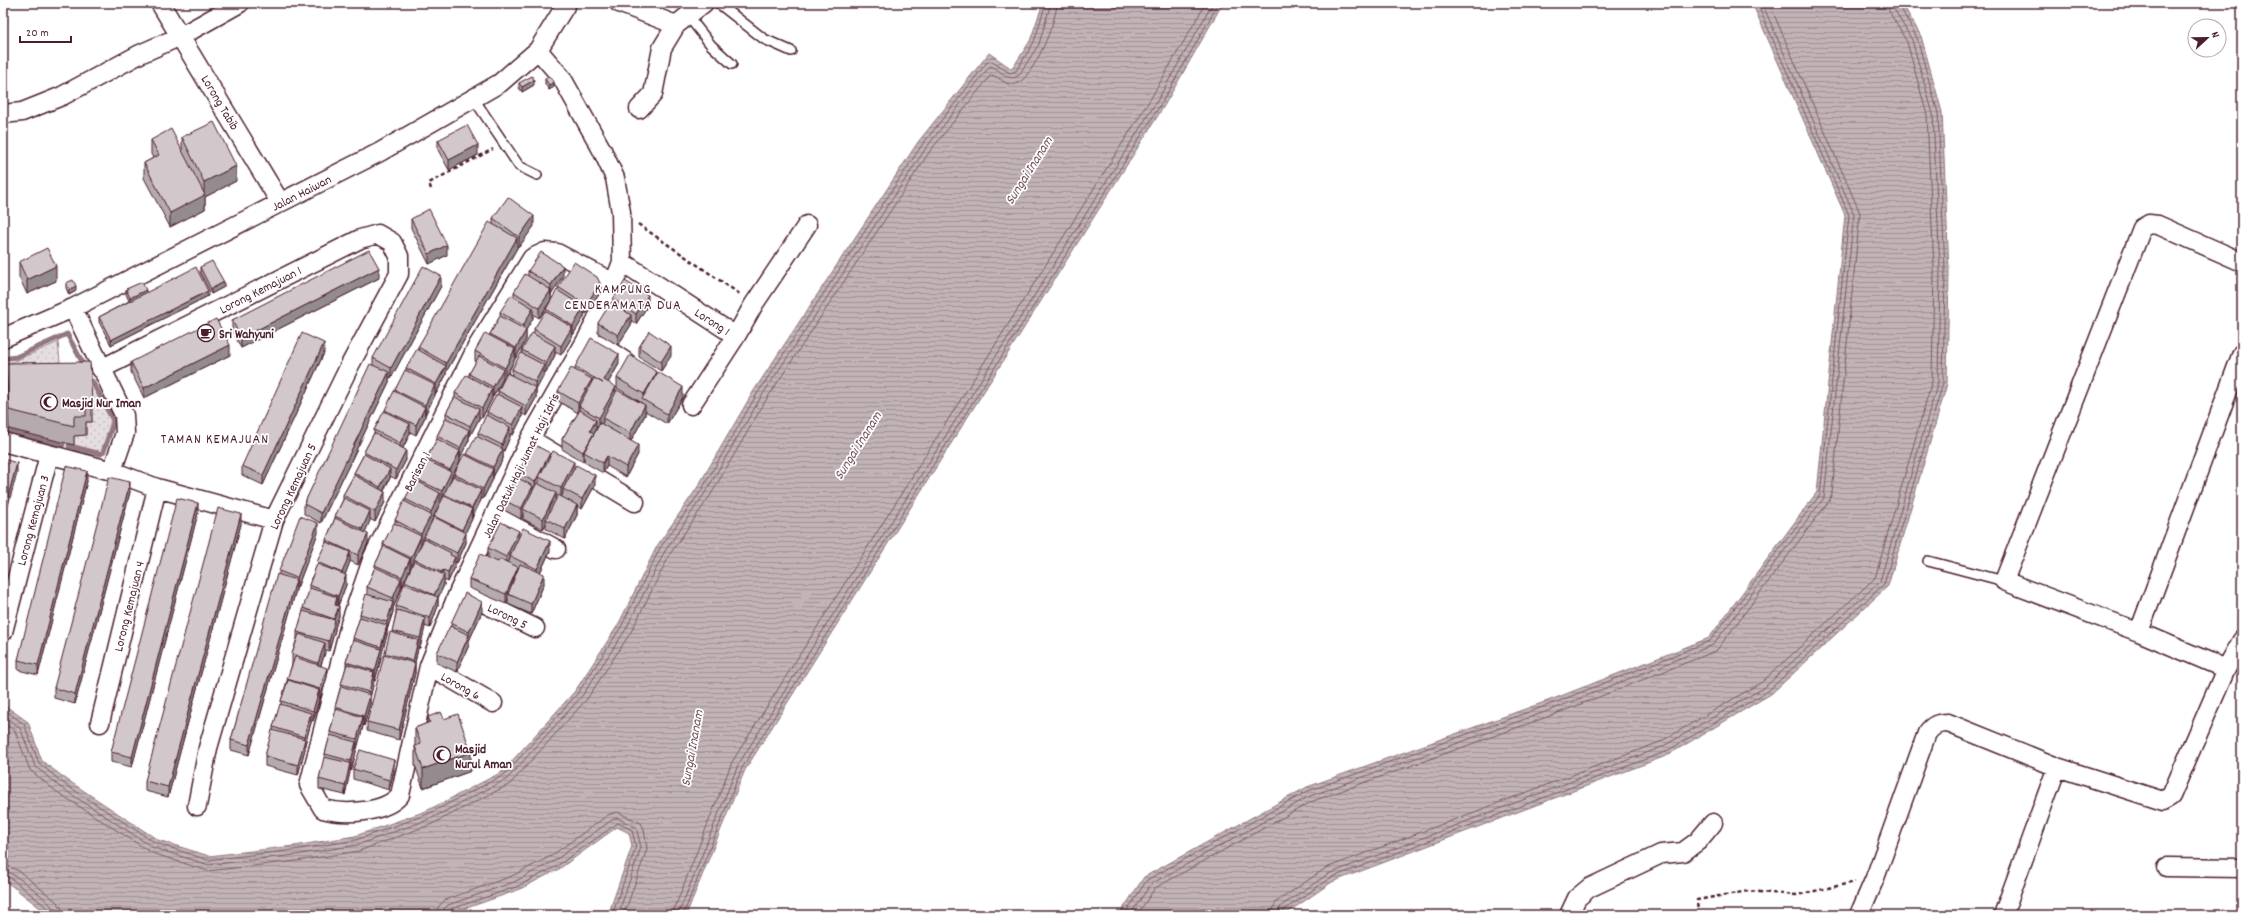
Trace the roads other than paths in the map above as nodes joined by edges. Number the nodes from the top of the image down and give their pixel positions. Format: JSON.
{"nodes":[{"id":1,"x":160,"y":3,"type":"edge"},
{"id":2,"x":240,"y":3,"type":"edge"},
{"id":3,"x":567,"y":3,"type":"edge"},
{"id":4,"x":619,"y":3,"type":"edge"},
{"id":5,"x":704,"y":3,"type":"edge"},
{"id":6,"x":718,"y":3,"type":"edge"},
{"id":7,"x":682,"y":20,"type":"junction"},
{"id":8,"x":181,"y":36,"type":"junction"},
{"id":9,"x":538,"y":50,"type":"junction"},
{"id":10,"x":791,"y":51,"type":"dead end"},
{"id":11,"x":732,"y":64,"type":"dead end"},
{"id":12,"x":474,"y":99,"type":"junction"},
{"id":13,"x":639,"y":109,"type":"dead end"},
{"id":14,"x":3,"y":114,"type":"edge"},
{"id":15,"x":537,"y":175,"type":"dead end"},
{"id":16,"x":280,"y":202,"type":"junction"},
{"id":17,"x":807,"y":225,"type":"dead end"},
{"id":18,"x":378,"y":234,"type":"joint"},
{"id":19,"x":622,"y":262,"type":"junction"},
{"id":20,"x":2242,"y":262,"type":"edge"},
{"id":21,"x":614,"y":283,"type":"junction"},
{"id":22,"x":73,"y":308,"type":"junction"},
{"id":23,"x":736,"y":336,"type":"junction"},
{"id":24,"x":588,"y":337,"type":"junction"},
{"id":25,"x":3,"y":338,"type":"edge"},
{"id":26,"x":2242,"y":353,"type":"edge"},
{"id":27,"x":101,"y":369,"type":"junction"},
{"id":28,"x":691,"y":405,"type":"dead end"},
{"id":29,"x":641,"y":410,"type":"edge"},
{"id":30,"x":530,"y":439,"type":"junction"},
{"id":31,"x":3,"y":442,"type":"edge"},
{"id":32,"x":50,"y":454,"type":"junction"},
{"id":33,"x":112,"y":471,"type":"junction"},
{"id":34,"x":157,"y":488,"type":"junction"},
{"id":35,"x":635,"y":502,"type":"dead end"},
{"id":36,"x":495,"y":516,"type":"junction"},
{"id":37,"x":274,"y":520,"type":"junction"},
{"id":38,"x":556,"y":549,"type":"dead end"},
{"id":39,"x":1928,"y":561,"type":"dead end"},
{"id":40,"x":2004,"y":581,"type":"junction"},
{"id":41,"x":459,"y":590,"type":"junction"},
{"id":42,"x":535,"y":628,"type":"dead end"},
{"id":43,"x":3,"y":632,"type":"edge"},
{"id":44,"x":2139,"y":632,"type":"junction"},
{"id":45,"x":2242,"y":640,"type":"edge"},
{"id":46,"x":429,"y":666,"type":"junction"},
{"id":47,"x":2226,"y":669,"type":"junction"},
{"id":48,"x":493,"y":703,"type":"dead end"},
{"id":49,"x":100,"y":724,"type":"dead end"},
{"id":50,"x":2057,"y":767,"type":"junction"},
{"id":51,"x":309,"y":785,"type":"joint"},
{"id":52,"x":197,"y":806,"type":"dead end"},
{"id":53,"x":1713,"y":823,"type":"dead end"},
{"id":54,"x":2166,"y":867,"type":"dead end"},
{"id":55,"x":2242,"y":868,"type":"edge"},
{"id":56,"x":1569,"y":915,"type":"edge"},
{"id":57,"x":1859,"y":915,"type":"edge"},
{"id":58,"x":2003,"y":915,"type":"edge"}],
"edges":[{"from":1,"to":8,"type":"street","name":"Lorong Tabib"},
{"from":2,"to":8,"type":"street"},
{"from":3,"to":9,"type":"street","name":"Jalan Haiwan"},
{"from":4,"to":7,"type":"street"},
{"from":5,"to":7,"type":"street"},
{"from":6,"to":10,"type":"lane"},
{"from":7,"to":11,"type":"lane"},
{"from":7,"to":13,"type":"street"},
{"from":8,"to":14,"type":"street"},
{"from":8,"to":16,"type":"street","name":"Lorong Tabib"},
{"from":9,"to":12,"type":"street","name":"Jalan Haiwan"},
{"from":9,"to":19,"type":"street","name":"Jalan Datuk Haji Jumat Haji Idris"},
{"from":12,"to":15,"type":"lane"},
{"from":12,"to":16,"type":"street","name":"Jalan Haiwan"},
{"from":16,"to":22,"type":"street","name":"Jalan Haiwan"},
{"from":17,"to":23,"type":"street"},
{"from":18,"to":27,"type":"street","name":"Lorong Kemajuan 1"},
{"from":18,"to":37,"type":"street","name":"Lorong Kemajuan 5"},
{"from":19,"to":21,"type":"street","name":"Jalan Datuk Haji Jumat Haji Idris"},
{"from":19,"to":23,"type":"street","name":"Lorong 1"},
{"from":20,"to":40,"type":"street"},
{"from":21,"to":24,"type":"street","name":"Jalan Datuk Haji Jumat Haji Idris"},
{"from":21,"to":51,"type":"street","name":"Barisan 1"},
{"from":22,"to":25,"type":"street","name":"Jalan Haiwan"},
{"from":22,"to":27,"type":"street"},
{"from":23,"to":28,"type":"street","name":"Lorong 1"},
{"from":24,"to":29,"type":"street"},
{"from":24,"to":30,"type":"street","name":"Jalan Datuk Haji Jumat Haji Idris"},
{"from":26,"to":44,"type":"street"},
{"from":27,"to":33,"type":"street"},
{"from":30,"to":35,"type":"street"},
{"from":30,"to":36,"type":"street","name":"Jalan Datuk Haji Jumat Haji Idris"},
{"from":31,"to":32,"type":"street"},
{"from":32,"to":33,"type":"street"},
{"from":32,"to":43,"type":"street","name":"Lorong Kemajuan 3"},
{"from":33,"to":34,"type":"street"},
{"from":34,"to":37,"type":"street"},
{"from":34,"to":49,"type":"street","name":"Lorong Kemajuan 4"},
{"from":36,"to":38,"type":"street"},
{"from":36,"to":41,"type":"street","name":"Jalan Datuk Haji Jumat Haji Idris"},
{"from":37,"to":52,"type":"street","name":"Lorong Kemajuan 5"},
{"from":39,"to":40,"type":"lane"},
{"from":40,"to":44,"type":"street"},
{"from":41,"to":42,"type":"street","name":"Lorong 5"},
{"from":41,"to":46,"type":"street","name":"Jalan Datuk Haji Jumat Haji Idris"},
{"from":44,"to":47,"type":"street"},
{"from":45,"to":47,"type":"street"},
{"from":46,"to":48,"type":"street","name":"Lorong 6"},
{"from":46,"to":51,"type":"street","name":"Jalan Datuk Haji Jumat Haji Idris"},
{"from":47,"to":50,"type":"street"},
{"from":50,"to":57,"type":"street"},
{"from":50,"to":58,"type":"street"},
{"from":53,"to":56,"type":"street"},
{"from":54,"to":55,"type":"street"}]}
